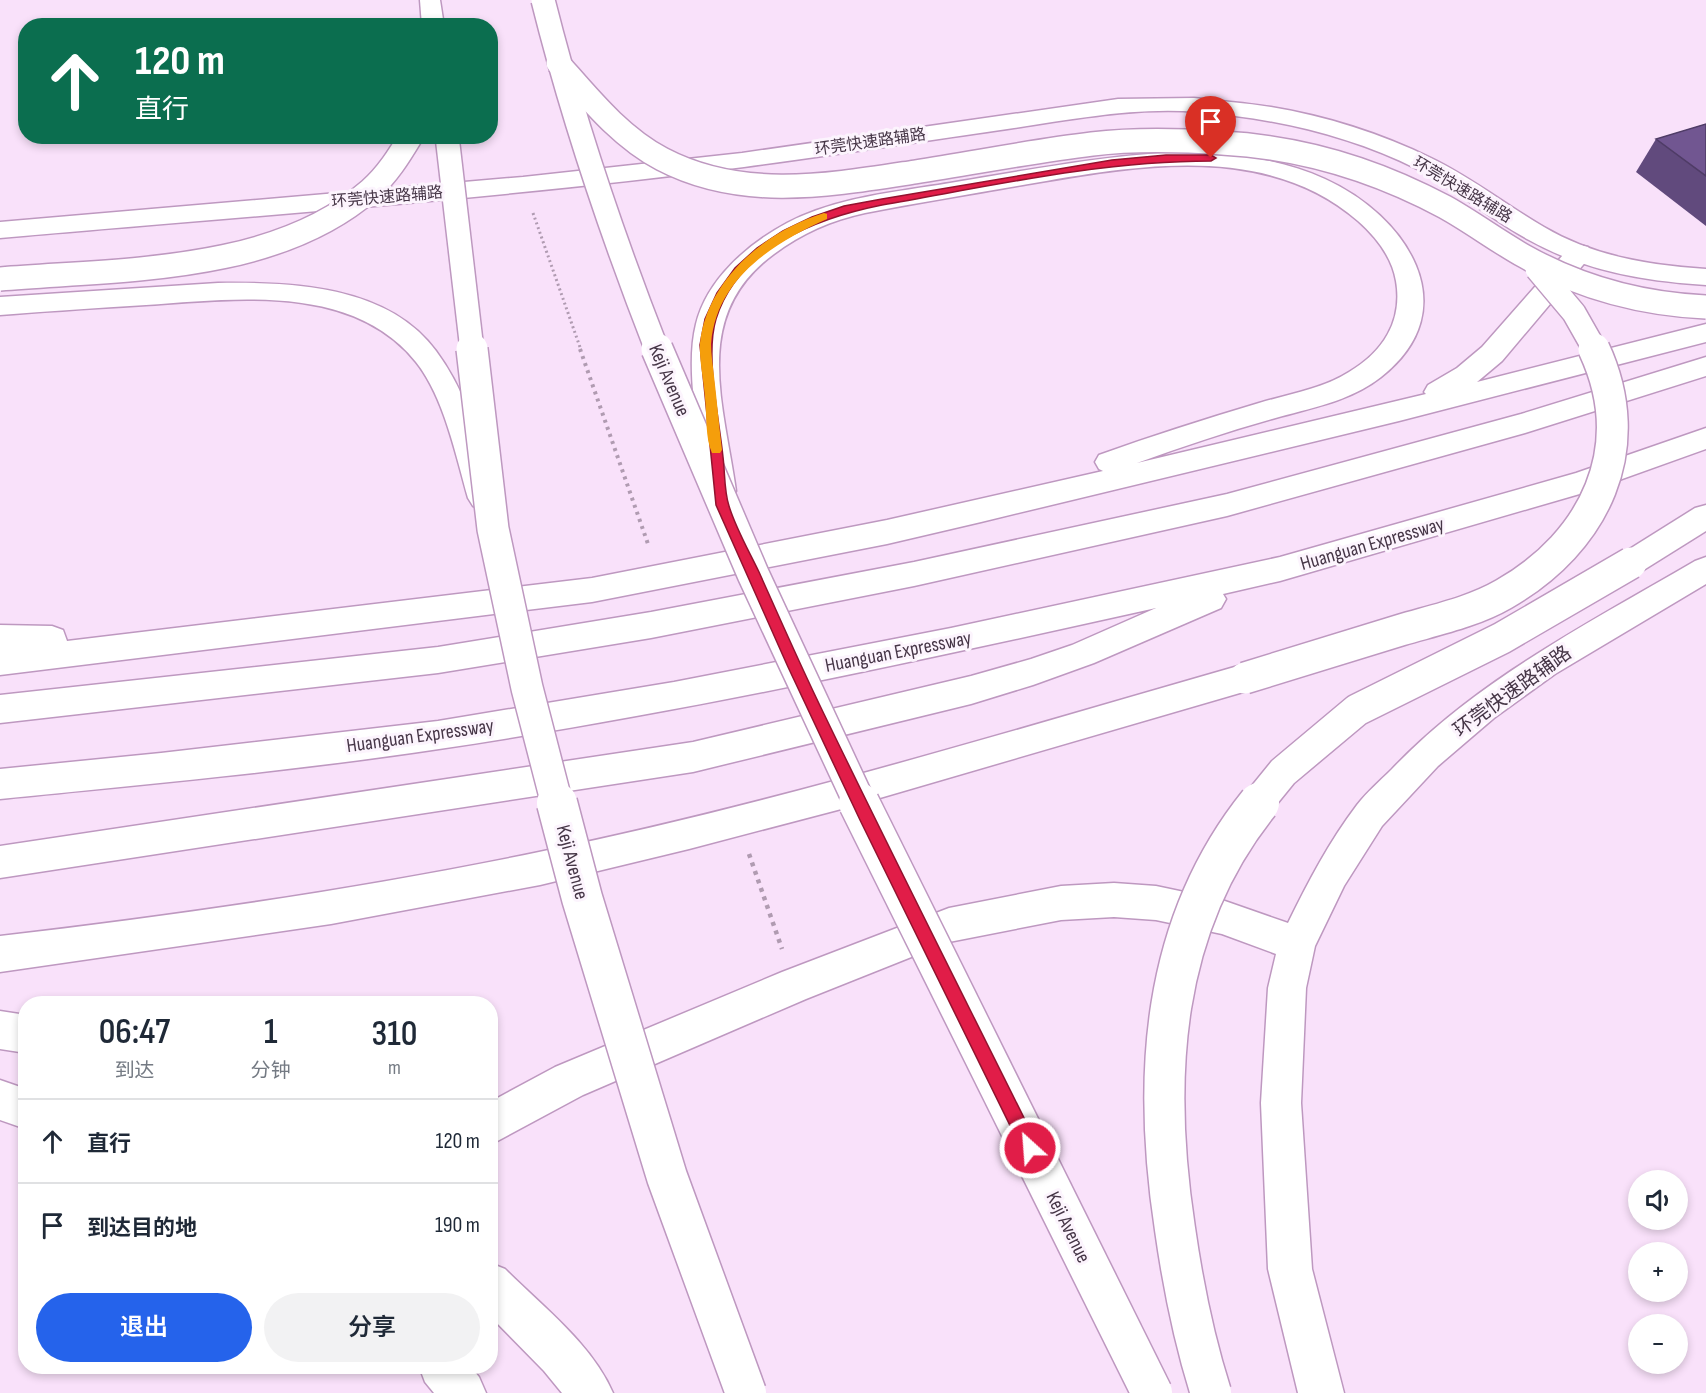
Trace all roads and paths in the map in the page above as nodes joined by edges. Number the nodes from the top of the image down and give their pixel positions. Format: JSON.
{"nodes":[{"id":1,"x":430,"y":0,"type":"edge"},
{"id":2,"x":543,"y":0,"type":"edge"},
{"id":3,"x":432,"y":18,"type":"edge"},
{"id":4,"x":558,"y":63,"type":"junction"},
{"id":5,"x":406,"y":144,"type":"edge"},
{"id":6,"x":448,"y":144,"type":"edge"},
{"id":7,"x":523,"y":184,"type":"junction"},
{"id":8,"x":0,"y":230,"type":"edge"},
{"id":9,"x":1579,"y":254,"type":"junction"},
{"id":10,"x":1525,"y":257,"type":"junction"},
{"id":11,"x":1706,"y":277,"type":"edge"},
{"id":12,"x":0,"y":279,"type":"edge"},
{"id":13,"x":0,"y":306,"type":"edge"},
{"id":14,"x":1706,"y":307,"type":"edge"},
{"id":15,"x":1706,"y":333,"type":"edge"},
{"id":16,"x":1706,"y":366,"type":"edge"},
{"id":17,"x":1399,"y":411,"type":"junction"},
{"id":18,"x":1706,"y":438,"type":"edge"},
{"id":19,"x":722,"y":505,"type":"junction"},
{"id":20,"x":981,"y":511,"type":"junction"},
{"id":21,"x":1706,"y":516,"type":"edge"},
{"id":22,"x":493,"y":529,"type":"junction"},
{"id":23,"x":648,"y":544,"type":"dead end"},
{"id":24,"x":1280,"y":569,"type":"junction"},
{"id":25,"x":1706,"y":569,"type":"edge"},
{"id":26,"x":0,"y":638,"type":"edge"},
{"id":27,"x":191,"y":640,"type":"junction"},
{"id":28,"x":0,"y":662,"type":"edge"},
{"id":29,"x":0,"y":709,"type":"edge"},
{"id":30,"x":0,"y":784,"type":"edge"},
{"id":31,"x":746,"y":845,"type":"dead end"},
{"id":32,"x":0,"y":862,"type":"edge"},
{"id":33,"x":1297,"y":944,"type":"junction"},
{"id":34,"x":0,"y":954,"type":"edge"},
{"id":35,"x":795,"y":985,"type":"junction"},
{"id":36,"x":0,"y":1030,"type":"edge"},
{"id":37,"x":18,"y":1033,"type":"edge"},
{"id":38,"x":0,"y":1100,"type":"edge"},
{"id":39,"x":18,"y":1106,"type":"edge"},
{"id":40,"x":498,"y":1121,"type":"edge"},
{"id":41,"x":498,"y":1292,"type":"edge"},
{"id":42,"x":448,"y":1374,"type":"edge"},
{"id":43,"x":463,"y":1393,"type":"edge"},
{"id":44,"x":590,"y":1393,"type":"edge"},
{"id":45,"x":746,"y":1393,"type":"edge"},
{"id":46,"x":1152,"y":1393,"type":"edge"},
{"id":47,"x":1211,"y":1393,"type":"edge"},
{"id":48,"x":1322,"y":1393,"type":"edge"}],
"edges":[{"from":1,"to":3,"type":"main road"},
{"from":2,"to":4,"type":"main road","name":"Keji Avenue","bridge":true},
{"from":4,"to":10,"type":"main road","bridge":true},
{"from":4,"to":19,"type":"main road","name":"Keji Avenue","bridge":true},
{"from":5,"to":12,"type":"main road","bridge":true},
{"from":6,"to":22,"type":"main road","name":"Keji Avenue","bridge":true},
{"from":7,"to":8,"type":"main road","name":"环莞快速路辅路"},
{"from":7,"to":9,"type":"main road","name":"环莞快速路辅路"},
{"from":7,"to":23,"type":"path"},
{"from":9,"to":11,"type":"main road","name":"环莞快速路辅路"},
{"from":9,"to":17,"type":"main road"},
{"from":10,"to":14,"type":"main road","bridge":true},
{"from":10,"to":34,"type":"main road","bridge":true},
{"from":13,"to":22,"type":"main road","bridge":true},
{"from":15,"to":17,"type":"main road"},
{"from":16,"to":29,"type":"main road"},
{"from":17,"to":20,"type":"main road"},
{"from":18,"to":24,"type":"main road","name":"Huanguan Expressway"},
{"from":19,"to":20,"type":"main road","bridge":true},
{"from":19,"to":46,"type":"main road","name":"Keji Avenue","bridge":true},
{"from":20,"to":27,"type":"main road"},
{"from":21,"to":47,"type":"main road","bridge":true},
{"from":22,"to":45,"type":"main road","name":"Keji Avenue","bridge":true},
{"from":24,"to":30,"type":"main road","name":"Huanguan Expressway"},
{"from":24,"to":32,"type":"main road"},
{"from":25,"to":33,"type":"main road","name":"环莞快速路辅路"},
{"from":26,"to":27,"type":"main road"},
{"from":27,"to":28,"type":"main road"},
{"from":31,"to":35,"type":"path"},
{"from":33,"to":35,"type":"main road"},
{"from":33,"to":48,"type":"main road","name":"环莞快速路辅路"},
{"from":35,"to":40,"type":"main road"},
{"from":36,"to":37,"type":"main road"},
{"from":38,"to":39,"type":"main road"},
{"from":41,"to":44,"type":"main road"},
{"from":42,"to":43,"type":"main road"}]}
